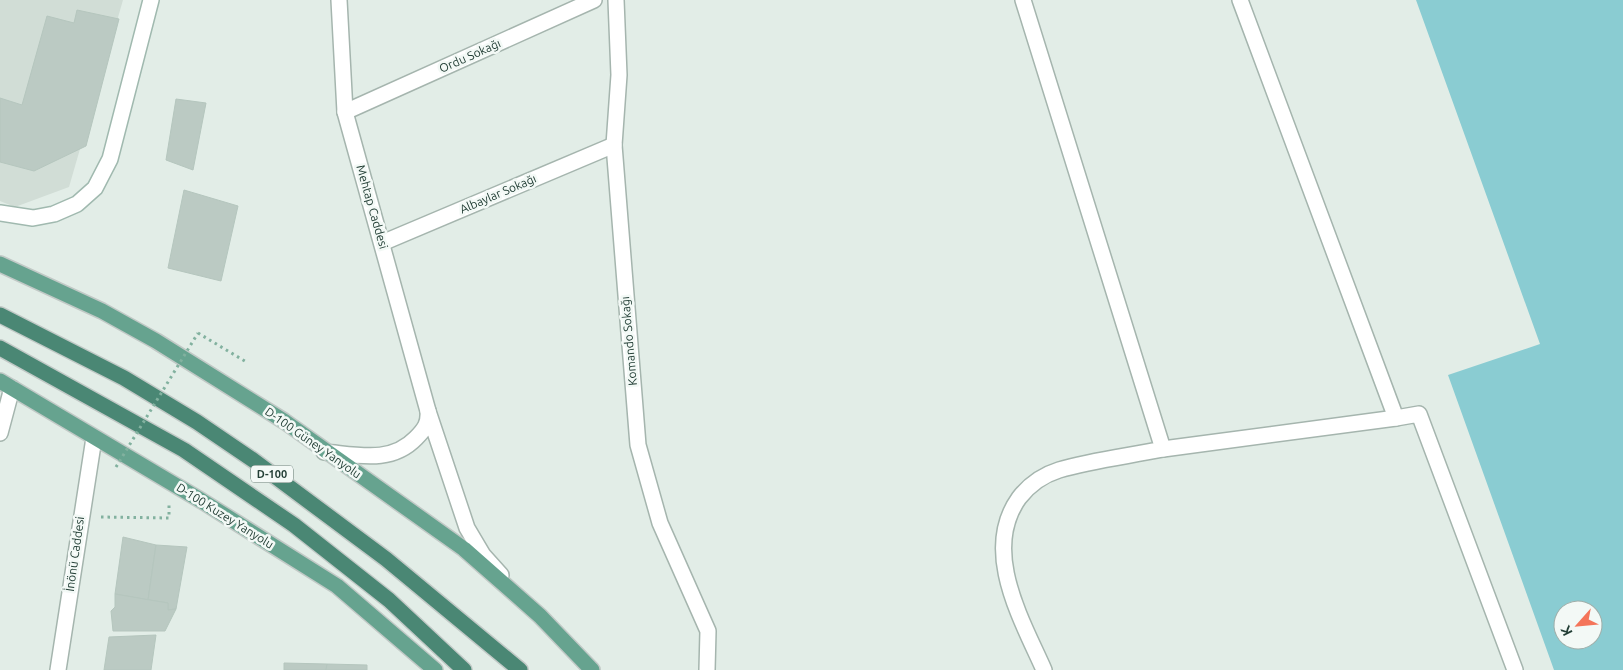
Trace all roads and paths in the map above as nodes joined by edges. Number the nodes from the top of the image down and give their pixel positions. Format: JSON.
{"nodes":[{"id":1,"x":151,"y":0,"type":"edge"},
{"id":2,"x":339,"y":0,"type":"edge"},
{"id":3,"x":594,"y":0,"type":"edge"},
{"id":4,"x":616,"y":0,"type":"edge"},
{"id":5,"x":1023,"y":0,"type":"edge"},
{"id":6,"x":1240,"y":0,"type":"edge"},
{"id":7,"x":345,"y":112,"type":"junction"},
{"id":8,"x":614,"y":145,"type":"junction"},
{"id":9,"x":0,"y":213,"type":"edge"},
{"id":10,"x":382,"y":243,"type":"junction"},
{"id":11,"x":0,"y":264,"type":"edge"},
{"id":12,"x":0,"y":315,"type":"edge"},
{"id":13,"x":0,"y":348,"type":"edge"},
{"id":14,"x":248,"y":364,"type":"dead end"},
{"id":15,"x":6,"y":385,"type":"edge"},
{"id":16,"x":428,"y":411,"type":"junction"},
{"id":17,"x":1396,"y":418,"type":"junction"},
{"id":18,"x":0,"y":433,"type":"edge"},
{"id":19,"x":94,"y":438,"type":"junction"},
{"id":20,"x":1163,"y":450,"type":"junction"},
{"id":21,"x":324,"y":452,"type":"junction"},
{"id":22,"x":116,"y":467,"type":"dead end"},
{"id":23,"x":169,"y":500,"type":"dead end"},
{"id":24,"x":81,"y":516,"type":"junction"},
{"id":25,"x":540,"y":616,"type":"junction"},
{"id":26,"x":58,"y":670,"type":"edge"},
{"id":27,"x":435,"y":670,"type":"edge"},
{"id":28,"x":464,"y":670,"type":"edge"},
{"id":29,"x":520,"y":670,"type":"edge"},
{"id":30,"x":592,"y":670,"type":"edge"},
{"id":31,"x":707,"y":670,"type":"edge"},
{"id":32,"x":1044,"y":670,"type":"edge"},
{"id":33,"x":1514,"y":670,"type":"edge"}],
"edges":[{"from":1,"to":9,"type":"street"},
{"from":2,"to":7,"type":"street","name":"Mehtap Caddesi"},
{"from":3,"to":7,"type":"street","name":"Ordu Sokağı"},
{"from":4,"to":8,"type":"street","name":"Komando Sokağı"},
{"from":5,"to":20,"type":"street"},
{"from":6,"to":17,"type":"street"},
{"from":7,"to":10,"type":"street","name":"Mehtap Caddesi"},
{"from":8,"to":10,"type":"street","name":"Albaylar Sokağı"},
{"from":8,"to":31,"type":"street","name":"Komando Sokağı"},
{"from":10,"to":16,"type":"street","name":"Mehtap Caddesi"},
{"from":11,"to":21,"type":"main road","name":"D-100 Güney Yanyolu"},
{"from":12,"to":29,"type":"highway","number":"D-100"},
{"from":13,"to":28,"type":"highway","number":"D-100"},
{"from":14,"to":22,"type":"path","bridge":true},
{"from":15,"to":18,"type":"street"},
{"from":15,"to":19,"type":"main road","name":"D-100 Kuzey Yanyolu"},
{"from":16,"to":21,"type":"street"},
{"from":16,"to":25,"type":"street","name":"Mehtap Caddesi"},
{"from":17,"to":20,"type":"street"},
{"from":17,"to":33,"type":"street"},
{"from":19,"to":24,"type":"street","name":"İnönü Caddesi"},
{"from":19,"to":27,"type":"main road","name":"D-100 Kuzey Yanyolu"},
{"from":20,"to":32,"type":"street"},
{"from":21,"to":25,"type":"main road","name":"D-100 Güney Yanyolu"},
{"from":23,"to":24,"type":"path"},
{"from":24,"to":26,"type":"street","name":"İnönü Caddesi"},
{"from":25,"to":30,"type":"main road","name":"D-100 Güney Yanyolu"}]}
